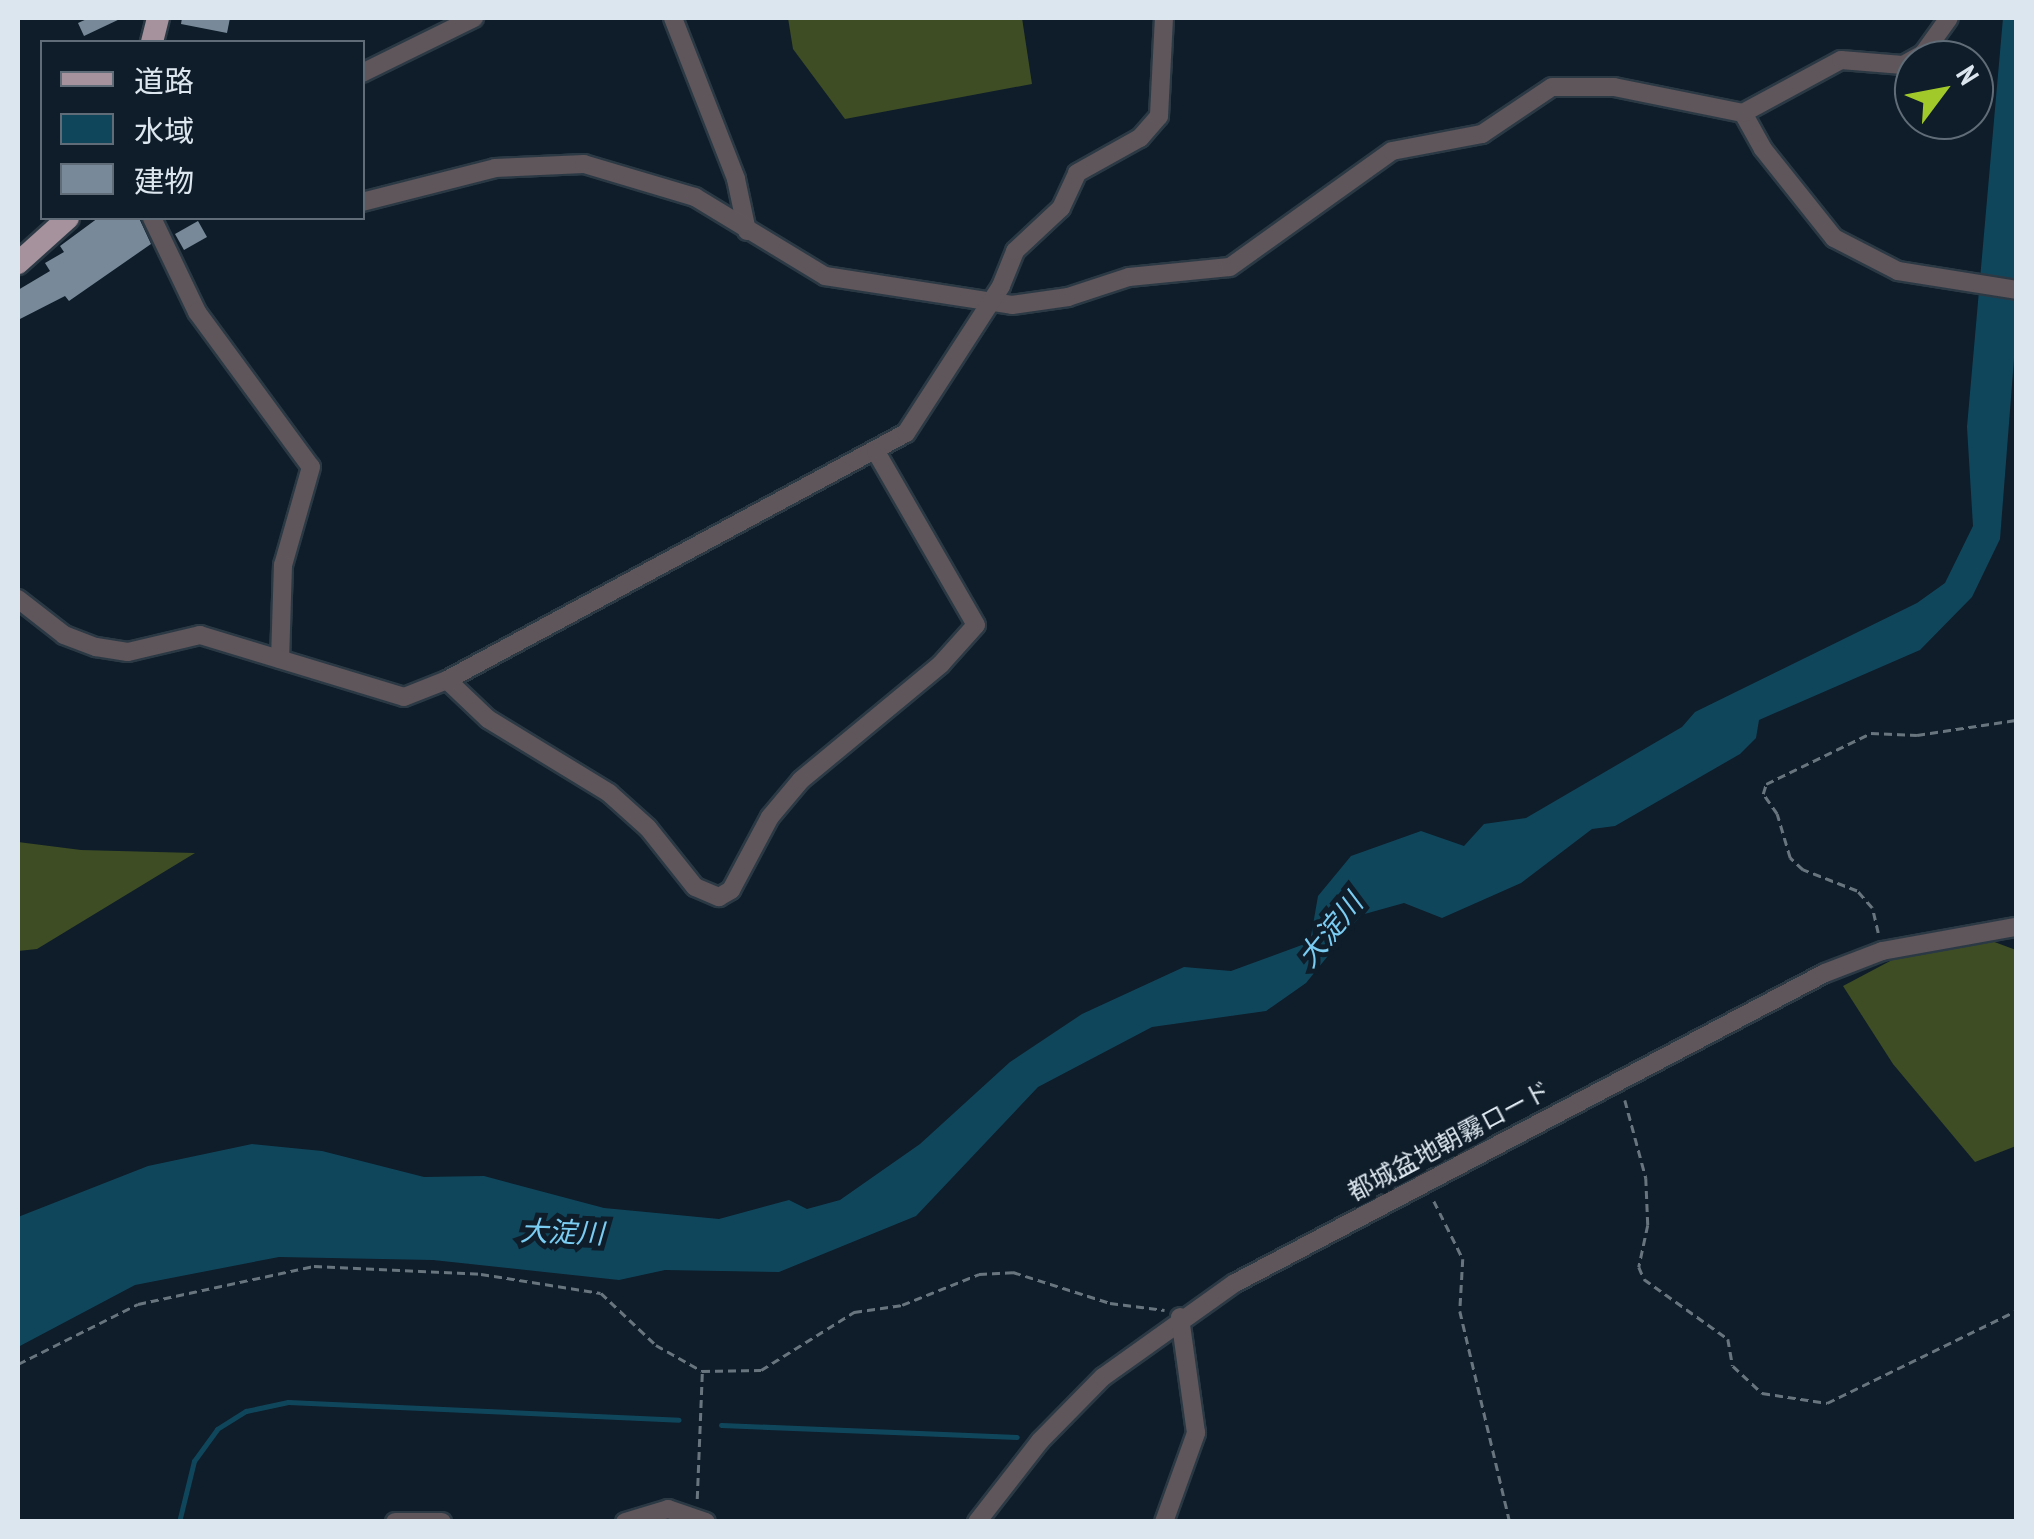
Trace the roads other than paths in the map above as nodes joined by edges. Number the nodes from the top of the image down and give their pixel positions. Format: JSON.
{"nodes":[{"id":1,"x":474,"y":18,"type":"edge"},
{"id":2,"x":673,"y":18,"type":"edge"},
{"id":3,"x":1164,"y":18,"type":"edge"},
{"id":4,"x":1949,"y":18,"type":"edge"},
{"id":5,"x":365,"y":72,"type":"edge"},
{"id":6,"x":1744,"y":114,"type":"junction"},
{"id":7,"x":365,"y":201,"type":"edge"},
{"id":8,"x":66,"y":220,"type":"edge"},
{"id":9,"x":153,"y":220,"type":"edge"},
{"id":10,"x":747,"y":231,"type":"junction"},
{"id":11,"x":18,"y":263,"type":"edge"},
{"id":12,"x":2016,"y":290,"type":"edge"},
{"id":13,"x":992,"y":299,"type":"junction"},
{"id":14,"x":876,"y":452,"type":"junction"},
{"id":15,"x":18,"y":600,"type":"edge"},
{"id":16,"x":280,"y":659,"type":"junction"},
{"id":17,"x":447,"y":680,"type":"junction"},
{"id":18,"x":2016,"y":926,"type":"edge"},
{"id":19,"x":1180,"y":1317,"type":"junction"},
{"id":20,"x":701,"y":1518,"type":"edge"},
{"id":21,"x":395,"y":1522,"type":"edge"},
{"id":22,"x":442,"y":1522,"type":"edge"},
{"id":23,"x":624,"y":1522,"type":"edge"},
{"id":24,"x":978,"y":1522,"type":"edge"},
{"id":25,"x":1164,"y":1522,"type":"edge"}],
"edges":[{"from":1,"to":5,"type":"street"},
{"from":2,"to":10,"type":"street"},
{"from":3,"to":13,"type":"street"},
{"from":4,"to":6,"type":"street"},
{"from":6,"to":12,"type":"street"},
{"from":6,"to":13,"type":"street"},
{"from":7,"to":10,"type":"street"},
{"from":8,"to":11,"type":"main road"},
{"from":9,"to":16,"type":"street"},
{"from":10,"to":13,"type":"street"},
{"from":13,"to":14,"type":"street"},
{"from":14,"to":17,"type":"street"},
{"from":14,"to":17,"type":"street"},
{"from":15,"to":16,"type":"street"},
{"from":16,"to":17,"type":"street"},
{"from":18,"to":19,"type":"street","name":"都城盆地朝霧ロード"},
{"from":19,"to":24,"type":"street","name":"都城盆地朝霧ロード"},
{"from":19,"to":25,"type":"street"},
{"from":20,"to":23,"type":"street"},
{"from":21,"to":22,"type":"street"}]}
